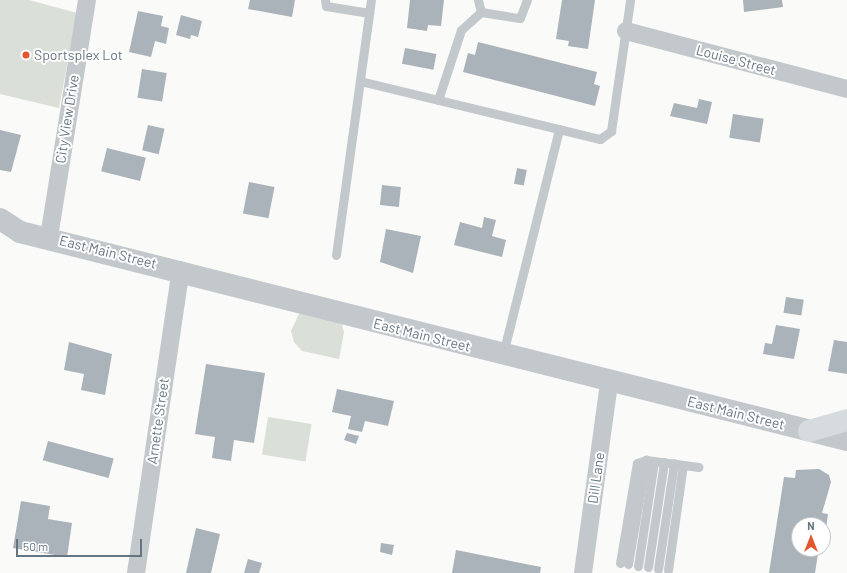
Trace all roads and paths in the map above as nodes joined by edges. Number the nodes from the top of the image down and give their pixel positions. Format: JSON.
{"nodes":[{"id":1,"x":87,"y":0,"type":"edge"},
{"id":2,"x":325,"y":0,"type":"edge"},
{"id":3,"x":371,"y":0,"type":"edge"},
{"id":4,"x":478,"y":0,"type":"edge"},
{"id":5,"x":527,"y":0,"type":"edge"},
{"id":6,"x":630,"y":0,"type":"edge"},
{"id":7,"x":481,"y":12,"type":"junction"},
{"id":8,"x":369,"y":13,"type":"junction"},
{"id":9,"x":626,"y":31,"type":"junction"},
{"id":10,"x":360,"y":82,"type":"junction"},
{"id":11,"x":847,"y":88,"type":"edge"},
{"id":12,"x":438,"y":100,"type":"junction"},
{"id":13,"x":560,"y":129,"type":"junction"},
{"id":14,"x":0,"y":219,"type":"edge"},
{"id":15,"x":10,"y":233,"type":"edge"},
{"id":16,"x":49,"y":237,"type":"junction"},
{"id":17,"x":336,"y":255,"type":"dead end"},
{"id":18,"x":181,"y":270,"type":"junction"},
{"id":19,"x":503,"y":355,"type":"junction"},
{"id":20,"x":609,"y":383,"type":"junction"},
{"id":21,"x":847,"y":420,"type":"edge"},
{"id":22,"x":809,"y":431,"type":"junction"},
{"id":23,"x":847,"y":440,"type":"edge"},
{"id":24,"x":650,"y":460,"type":"junction"},
{"id":25,"x":664,"y":462,"type":"junction"},
{"id":26,"x":679,"y":464,"type":"junction"},
{"id":27,"x":699,"y":467,"type":"dead end"},
{"id":28,"x":624,"y":563,"type":"dead end"},
{"id":29,"x":638,"y":566,"type":"dead end"},
{"id":30,"x":648,"y":567,"type":"dead end"},
{"id":31,"x":663,"y":570,"type":"dead end"},
{"id":32,"x":136,"y":573,"type":"edge"},
{"id":33,"x":583,"y":573,"type":"edge"}],
"edges":[{"from":1,"to":16,"type":"street","name":"City View Drive"},
{"from":2,"to":8,"type":"lane"},
{"from":3,"to":8,"type":"lane"},
{"from":4,"to":7,"type":"lane"},
{"from":5,"to":7,"type":"lane"},
{"from":6,"to":9,"type":"lane"},
{"from":7,"to":12,"type":"lane"},
{"from":8,"to":10,"type":"lane"},
{"from":9,"to":11,"type":"street","name":"Louise Street"},
{"from":9,"to":13,"type":"lane"},
{"from":10,"to":12,"type":"lane"},
{"from":10,"to":17,"type":"lane"},
{"from":12,"to":13,"type":"lane"},
{"from":13,"to":19,"type":"lane"},
{"from":14,"to":15,"type":"street","name":"East Main Street"},
{"from":15,"to":16,"type":"street","name":"East Main Street"},
{"from":16,"to":18,"type":"street","name":"East Main Street"},
{"from":18,"to":19,"type":"street","name":"East Main Street"},
{"from":18,"to":32,"type":"street","name":"Arnette Street"},
{"from":19,"to":20,"type":"street","name":"East Main Street"},
{"from":20,"to":22,"type":"street","name":"East Main Street"},
{"from":20,"to":33,"type":"street","name":"Dill Lane"},
{"from":21,"to":22,"type":"main road"},
{"from":22,"to":23,"type":"street","name":"East Main Street"},
{"from":24,"to":25,"type":"lane"},
{"from":24,"to":28,"type":"lane"},
{"from":24,"to":29,"type":"lane"},
{"from":25,"to":26,"type":"lane"},
{"from":25,"to":30,"type":"lane"},
{"from":26,"to":27,"type":"lane"},
{"from":26,"to":31,"type":"lane"}]}
